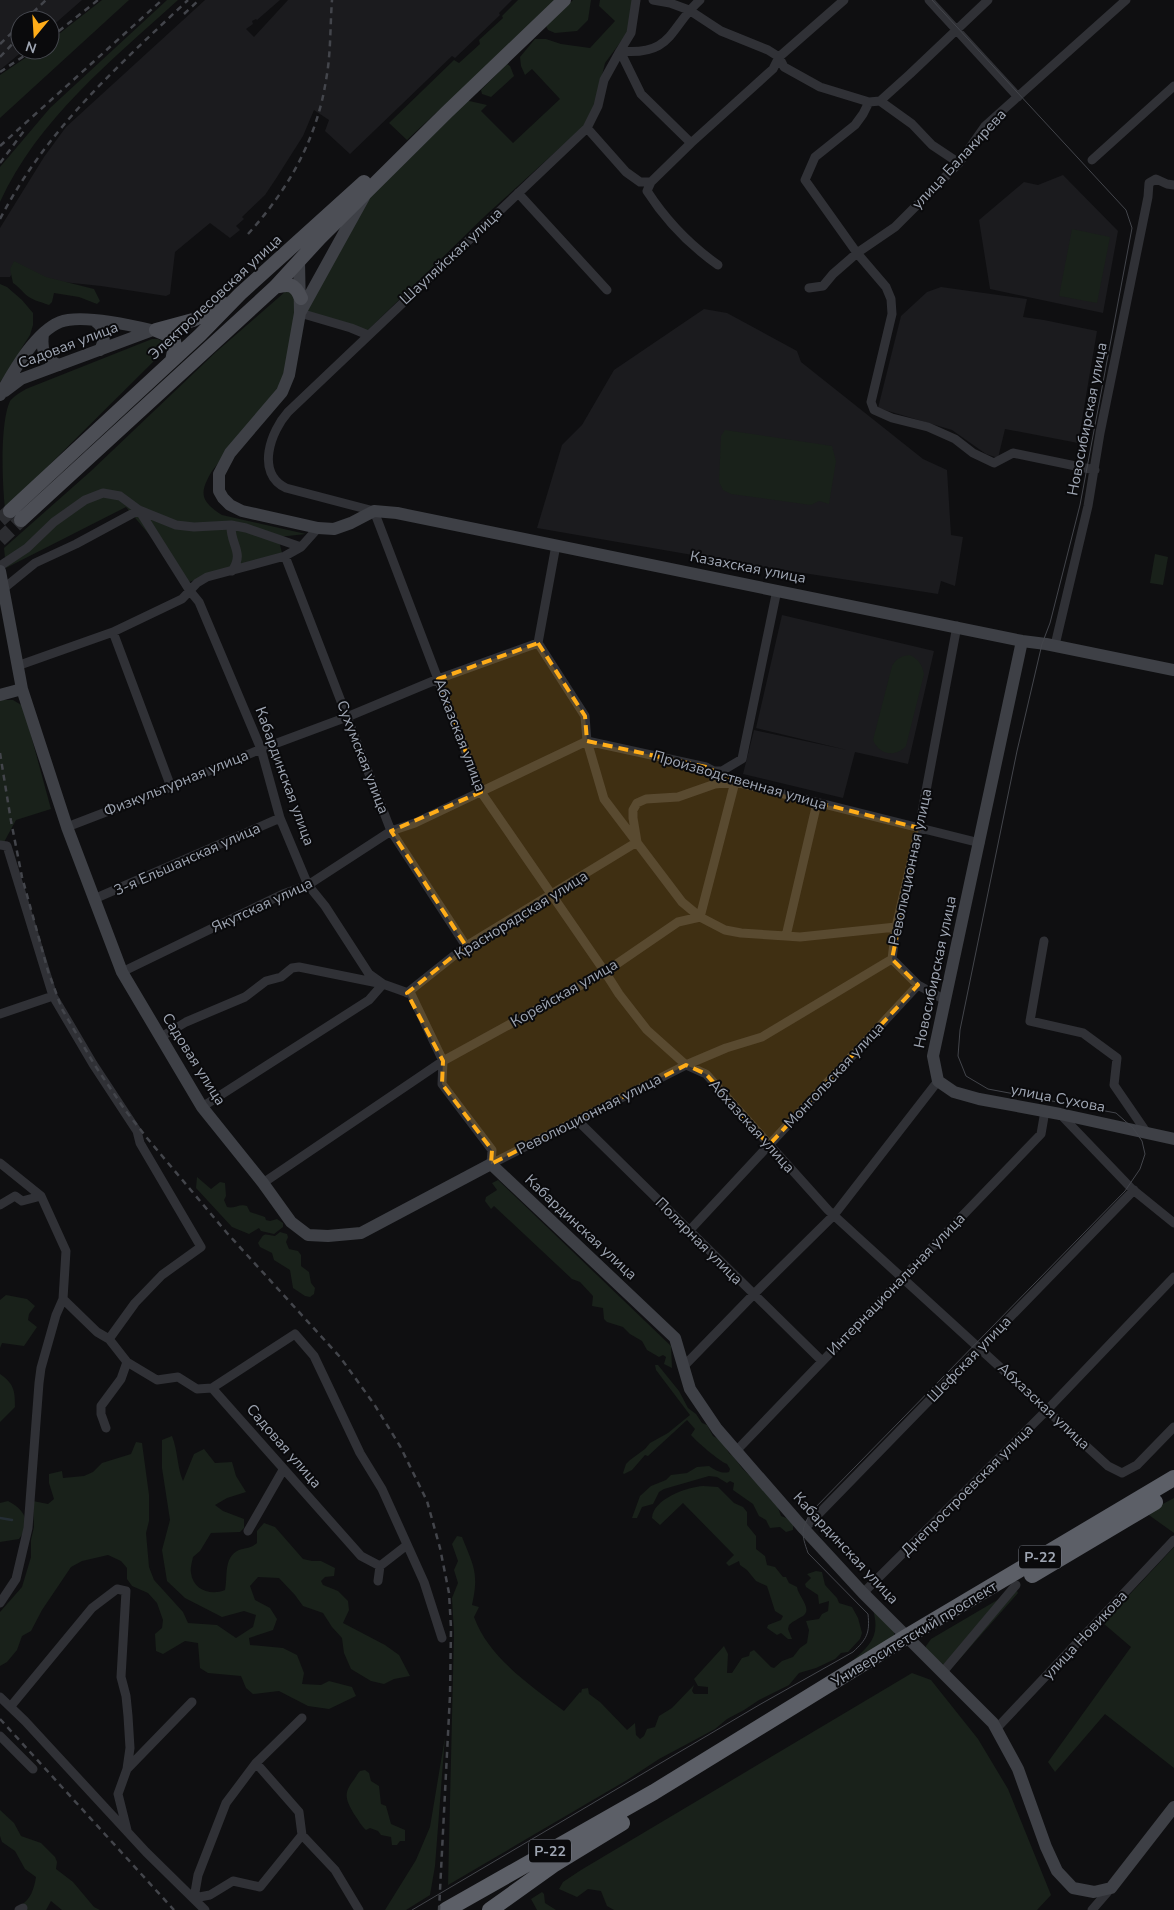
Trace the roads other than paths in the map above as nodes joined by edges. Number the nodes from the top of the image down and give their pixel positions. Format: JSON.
{"nodes":[{"id":1,"x":564,"y":0,"type":"edge"},
{"id":2,"x":636,"y":0,"type":"edge"},
{"id":3,"x":653,"y":0,"type":"edge"},
{"id":4,"x":700,"y":0,"type":"edge"},
{"id":5,"x":844,"y":0,"type":"edge"},
{"id":6,"x":929,"y":0,"type":"edge"},
{"id":7,"x":988,"y":0,"type":"edge"},
{"id":8,"x":1126,"y":0,"type":"edge"},
{"id":9,"x":689,"y":10,"type":"junction"},
{"id":10,"x":956,"y":31,"type":"junction"},
{"id":11,"x":620,"y":52,"type":"junction"},
{"id":12,"x":779,"y":58,"type":"junction"},
{"id":13,"x":1174,"y":86,"type":"edge"},
{"id":14,"x":1018,"y":96,"type":"junction"},
{"id":15,"x":880,"y":101,"type":"junction"},
{"id":16,"x":869,"y":102,"type":"junction"},
{"id":17,"x":447,"y":112,"type":"junction"},
{"id":18,"x":587,"y":128,"type":"junction"},
{"id":19,"x":691,"y":143,"type":"junction"},
{"id":20,"x":1092,"y":160,"type":"dead end"},
{"id":21,"x":959,"y":163,"type":"junction"},
{"id":22,"x":651,"y":182,"type":"junction"},
{"id":23,"x":1174,"y":185,"type":"edge"},
{"id":24,"x":368,"y":190,"type":"junction"},
{"id":25,"x":518,"y":193,"type":"junction"},
{"id":26,"x":290,"y":250,"type":"junction"},
{"id":27,"x":857,"y":253,"type":"junction"},
{"id":28,"x":299,"y":261,"type":"junction"},
{"id":29,"x":718,"y":264,"type":"dead end"},
{"id":30,"x":275,"y":287,"type":"junction"},
{"id":31,"x":809,"y":288,"type":"dead end"},
{"id":32,"x":607,"y":290,"type":"dead end"},
{"id":33,"x":240,"y":294,"type":"junction"},
{"id":34,"x":301,"y":298,"type":"junction"},
{"id":35,"x":300,"y":313,"type":"junction"},
{"id":36,"x":95,"y":321,"type":"junction"},
{"id":37,"x":154,"y":330,"type":"junction"},
{"id":38,"x":43,"y":334,"type":"junction"},
{"id":39,"x":368,"y":335,"type":"junction"},
{"id":40,"x":100,"y":350,"type":"junction"},
{"id":41,"x":172,"y":361,"type":"junction"},
{"id":42,"x":59,"y":365,"type":"junction"},
{"id":43,"x":0,"y":396,"type":"edge"},
{"id":44,"x":1095,"y":470,"type":"junction"},
{"id":45,"x":139,"y":510,"type":"junction"},
{"id":46,"x":374,"y":510,"type":"junction"},
{"id":47,"x":10,"y":511,"type":"tunnel mouth"},
{"id":48,"x":21,"y":520,"type":"tunnel mouth"},
{"id":49,"x":231,"y":525,"type":"junction"},
{"id":50,"x":318,"y":528,"type":"junction"},
{"id":51,"x":556,"y":545,"type":"junction"},
{"id":52,"x":301,"y":547,"type":"junction"},
{"id":53,"x":285,"y":556,"type":"junction"},
{"id":54,"x":0,"y":566,"type":"edge"},
{"id":55,"x":0,"y":571,"type":"edge"},
{"id":56,"x":232,"y":571,"type":"junction"},
{"id":57,"x":3,"y":589,"type":"junction"},
{"id":58,"x":777,"y":590,"type":"junction"},
{"id":59,"x":190,"y":591,"type":"junction"},
{"id":60,"x":957,"y":626,"type":"junction"},
{"id":61,"x":114,"y":632,"type":"junction"},
{"id":62,"x":1022,"y":641,"type":"junction"},
{"id":63,"x":538,"y":643,"type":"junction"},
{"id":64,"x":1054,"y":646,"type":"junction"},
{"id":65,"x":18,"y":666,"type":"junction"},
{"id":66,"x":1174,"y":670,"type":"edge"},
{"id":67,"x":438,"y":679,"type":"junction"},
{"id":68,"x":22,"y":689,"type":"junction"},
{"id":69,"x":0,"y":695,"type":"edge"},
{"id":70,"x":347,"y":717,"type":"junction"},
{"id":71,"x":587,"y":741,"type":"junction"},
{"id":72,"x":261,"y":749,"type":"junction"},
{"id":73,"x":712,"y":770,"type":"junction"},
{"id":74,"x":735,"y":782,"type":"junction"},
{"id":75,"x":171,"y":787,"type":"junction"},
{"id":76,"x":481,"y":792,"type":"junction"},
{"id":77,"x":816,"y":802,"type":"junction"},
{"id":78,"x":280,"y":818,"type":"junction"},
{"id":79,"x":66,"y":827,"type":"junction"},
{"id":80,"x":920,"y":828,"type":"junction"},
{"id":81,"x":391,"y":831,"type":"junction"},
{"id":82,"x":637,"y":842,"type":"junction"},
{"id":83,"x":980,"y":843,"type":"junction"},
{"id":84,"x":0,"y":845,"type":"edge"},
{"id":85,"x":308,"y":885,"type":"junction"},
{"id":86,"x":551,"y":896,"type":"junction"},
{"id":87,"x":94,"y":899,"type":"junction"},
{"id":88,"x":700,"y":917,"type":"junction"},
{"id":89,"x":896,"y":926,"type":"junction"},
{"id":90,"x":786,"y":936,"type":"junction"},
{"id":91,"x":1044,"y":941,"type":"dead end"},
{"id":92,"x":466,"y":946,"type":"junction"},
{"id":93,"x":892,"y":959,"type":"junction"},
{"id":94,"x":122,"y":972,"type":"junction"},
{"id":95,"x":606,"y":972,"type":"junction"},
{"id":96,"x":384,"y":984,"type":"junction"},
{"id":97,"x":918,"y":985,"type":"junction"},
{"id":98,"x":408,"y":993,"type":"junction"},
{"id":99,"x":52,"y":996,"type":"junction"},
{"id":100,"x":945,"y":1000,"type":"junction"},
{"id":101,"x":0,"y":1014,"type":"edge"},
{"id":102,"x":161,"y":1037,"type":"junction"},
{"id":103,"x":443,"y":1061,"type":"junction"},
{"id":104,"x":686,"y":1065,"type":"junction"},
{"id":105,"x":938,"y":1081,"type":"junction"},
{"id":106,"x":202,"y":1107,"type":"junction"},
{"id":107,"x":1044,"y":1112,"type":"junction"},
{"id":108,"x":1060,"y":1114,"type":"junction"},
{"id":109,"x":576,"y":1120,"type":"junction"},
{"id":110,"x":1147,"y":1133,"type":"junction"},
{"id":111,"x":1174,"y":1139,"type":"edge"},
{"id":112,"x":769,"y":1145,"type":"junction"},
{"id":113,"x":0,"y":1163,"type":"edge"},
{"id":114,"x":491,"y":1164,"type":"junction"},
{"id":115,"x":263,"y":1184,"type":"junction"},
{"id":116,"x":1134,"y":1190,"type":"junction"},
{"id":117,"x":41,"y":1196,"type":"junction"},
{"id":118,"x":0,"y":1205,"type":"edge"},
{"id":119,"x":834,"y":1215,"type":"junction"},
{"id":120,"x":1174,"y":1223,"type":"edge"},
{"id":121,"x":689,"y":1231,"type":"junction"},
{"id":122,"x":1174,"y":1277,"type":"edge"},
{"id":123,"x":901,"y":1279,"type":"junction"},
{"id":124,"x":754,"y":1294,"type":"junction"},
{"id":125,"x":63,"y":1299,"type":"junction"},
{"id":126,"x":109,"y":1340,"type":"junction"},
{"id":127,"x":980,"y":1347,"type":"junction"},
{"id":128,"x":822,"y":1361,"type":"junction"},
{"id":129,"x":127,"y":1362,"type":"junction"},
{"id":130,"x":683,"y":1368,"type":"junction"},
{"id":131,"x":212,"y":1388,"type":"junction"},
{"id":132,"x":1047,"y":1410,"type":"junction"},
{"id":133,"x":1174,"y":1427,"type":"edge"},
{"id":134,"x":106,"y":1428,"type":"dead end"},
{"id":135,"x":736,"y":1451,"type":"junction"},
{"id":136,"x":283,"y":1470,"type":"junction"},
{"id":137,"x":1174,"y":1478,"type":"edge"},
{"id":138,"x":1174,"y":1490,"type":"edge"},
{"id":139,"x":804,"y":1529,"type":"junction"},
{"id":140,"x":248,"y":1531,"type":"dead end"},
{"id":141,"x":1174,"y":1540,"type":"edge"},
{"id":142,"x":407,"y":1545,"type":"junction"},
{"id":143,"x":380,"y":1566,"type":"junction"},
{"id":144,"x":378,"y":1581,"type":"dead end"},
{"id":145,"x":1016,"y":1585,"type":"junction"},
{"id":146,"x":863,"y":1593,"type":"junction"},
{"id":147,"x":0,"y":1603,"type":"edge"},
{"id":148,"x":442,"y":1638,"type":"dead end"},
{"id":149,"x":910,"y":1641,"type":"junction"},
{"id":150,"x":942,"y":1673,"type":"junction"},
{"id":151,"x":0,"y":1697,"type":"edge"},
{"id":152,"x":192,"y":1702,"type":"dead end"},
{"id":153,"x":11,"y":1706,"type":"junction"},
{"id":154,"x":302,"y":1718,"type":"dead end"},
{"id":155,"x":996,"y":1729,"type":"junction"},
{"id":156,"x":0,"y":1736,"type":"edge"},
{"id":157,"x":256,"y":1763,"type":"junction"},
{"id":158,"x":33,"y":1769,"type":"dead end"},
{"id":159,"x":127,"y":1769,"type":"junction"},
{"id":160,"x":657,"y":1796,"type":"junction"},
{"id":161,"x":1174,"y":1807,"type":"edge"},
{"id":162,"x":128,"y":1832,"type":"junction"},
{"id":163,"x":302,"y":1835,"type":"junction"},
{"id":164,"x":1111,"y":1888,"type":"junction"},
{"id":165,"x":194,"y":1898,"type":"junction"},
{"id":166,"x":205,"y":1910,"type":"edge"},
{"id":167,"x":359,"y":1910,"type":"edge"},
{"id":168,"x":446,"y":1910,"type":"edge"},
{"id":169,"x":490,"y":1910,"type":"edge"},
{"id":170,"x":1092,"y":1910,"type":"edge"}],
"edges":[{"from":1,"to":17,"type":"main road","name":"Электролесовская улица"},
{"from":2,"to":11,"type":"street"},
{"from":3,"to":9,"type":"street"},
{"from":4,"to":9,"type":"street"},
{"from":5,"to":12,"type":"street"},
{"from":6,"to":10,"type":"street"},
{"from":7,"to":10,"type":"street"},
{"from":8,"to":14,"type":"street","name":"улица Балакирева"},
{"from":9,"to":11,"type":"street"},
{"from":9,"to":12,"type":"street"},
{"from":10,"to":14,"type":"street"},
{"from":10,"to":15,"type":"street"},
{"from":11,"to":18,"type":"street"},
{"from":11,"to":19,"type":"street"},
{"from":12,"to":16,"type":"street"},
{"from":12,"to":19,"type":"street"},
{"from":13,"to":20,"type":"street"},
{"from":14,"to":21,"type":"street","name":"улица Балакирева"},
{"from":15,"to":16,"type":"street"},
{"from":15,"to":21,"type":"street"},
{"from":16,"to":27,"type":"street"},
{"from":17,"to":24,"type":"main road","name":"Электролесовская улица"},
{"from":17,"to":26,"type":"main road","name":"Электролесовская улица"},
{"from":18,"to":22,"type":"street"},
{"from":18,"to":25,"type":"street","name":"Шауляйская улица"},
{"from":19,"to":22,"type":"street"},
{"from":21,"to":27,"type":"street","name":"улица Балакирева"},
{"from":22,"to":29,"type":"street"},
{"from":23,"to":44,"type":"street","name":"Новосибирская улица"},
{"from":24,"to":28,"type":"main road","name":"Электролесовская улица"},
{"from":24,"to":35,"type":"street"},
{"from":25,"to":32,"type":"street"},
{"from":25,"to":39,"type":"street","name":"Шауляйская улица"},
{"from":26,"to":28,"type":"main road"},
{"from":26,"to":33,"type":"main road","name":"Электролесовская улица"},
{"from":27,"to":31,"type":"street","name":"улица Балакирева"},
{"from":27,"to":44,"type":"street"},
{"from":28,"to":30,"type":"main road","name":"Электролесовская улица"},
{"from":28,"to":34,"type":"street"},
{"from":30,"to":34,"type":"main road"},
{"from":30,"to":48,"type":"main road","name":"Электролесовская улица"},
{"from":33,"to":37,"type":"main road"},
{"from":33,"to":41,"type":"main road","name":"Электролесовская улица"},
{"from":34,"to":35,"type":"street"},
{"from":35,"to":39,"type":"street"},
{"from":35,"to":50,"type":"street"},
{"from":36,"to":37,"type":"street","name":"Садовая улица"},
{"from":36,"to":38,"type":"street","name":"Садовая улица"},
{"from":36,"to":40,"type":"street"},
{"from":37,"to":40,"type":"street","name":"Садовая улица"},
{"from":37,"to":41,"type":"main road"},
{"from":38,"to":42,"type":"street"},
{"from":38,"to":43,"type":"street","name":"Садовая улица"},
{"from":39,"to":46,"type":"street","name":"Шауляйская улица"},
{"from":40,"to":42,"type":"street","name":"Садовая улица"},
{"from":41,"to":47,"type":"main road","name":"Электролесовская улица"},
{"from":42,"to":43,"type":"street","name":"Садовая улица"},
{"from":44,"to":64,"type":"street","name":"Новосибирская улица"},
{"from":45,"to":49,"type":"street"},
{"from":45,"to":54,"type":"street"},
{"from":45,"to":57,"type":"street"},
{"from":45,"to":59,"type":"street","name":"Кабардинская улица"},
{"from":46,"to":50,"type":"street"},
{"from":46,"to":51,"type":"street","name":"Казахская улица"},
{"from":46,"to":67,"type":"street","name":"Абхазская улица"},
{"from":49,"to":52,"type":"street"},
{"from":49,"to":56,"type":"street"},
{"from":50,"to":52,"type":"street"},
{"from":51,"to":58,"type":"street","name":"Казахская улица"},
{"from":51,"to":63,"type":"street"},
{"from":52,"to":53,"type":"street"},
{"from":53,"to":56,"type":"street"},
{"from":53,"to":70,"type":"street","name":"Сухумская улица"},
{"from":55,"to":57,"type":"street","name":"Садовая улица"},
{"from":56,"to":59,"type":"street"},
{"from":57,"to":65,"type":"street","name":"Садовая улица"},
{"from":58,"to":60,"type":"street","name":"Казахская улица"},
{"from":58,"to":73,"type":"street"},
{"from":59,"to":61,"type":"street"},
{"from":59,"to":72,"type":"street","name":"Кабардинская улица"},
{"from":60,"to":62,"type":"street","name":"Казахская улица"},
{"from":60,"to":80,"type":"street","name":"Революционная улица"},
{"from":61,"to":65,"type":"street"},
{"from":61,"to":75,"type":"street"},
{"from":62,"to":64,"type":"street","name":"Казахская улица"},
{"from":62,"to":83,"type":"street","name":"Новосибирская улица"},
{"from":63,"to":67,"type":"street","name":"Физкультурная улица"},
{"from":63,"to":71,"type":"street"},
{"from":64,"to":66,"type":"street","name":"Казахская улица"},
{"from":65,"to":68,"type":"street","name":"Садовая улица"},
{"from":67,"to":70,"type":"street","name":"Физкультурная улица"},
{"from":67,"to":76,"type":"street","name":"Абхазская улица"},
{"from":68,"to":69,"type":"street"},
{"from":68,"to":79,"type":"street","name":"Садовая улица"},
{"from":70,"to":72,"type":"street","name":"Физкультурная улица"},
{"from":70,"to":81,"type":"street","name":"Сухумская улица"},
{"from":71,"to":73,"type":"street","name":"Производственная улица"},
{"from":71,"to":76,"type":"street","name":"Якутская улица"},
{"from":71,"to":82,"type":"street"},
{"from":72,"to":75,"type":"street","name":"Физкультурная улица"},
{"from":72,"to":78,"type":"street","name":"Кабардинская улица"},
{"from":73,"to":74,"type":"street","name":"Производственная улица"},
{"from":74,"to":77,"type":"street","name":"Производственная улица"},
{"from":74,"to":82,"type":"street"},
{"from":74,"to":88,"type":"street"},
{"from":75,"to":79,"type":"street","name":"Физкультурная улица"},
{"from":76,"to":81,"type":"street","name":"Якутская улица"},
{"from":76,"to":86,"type":"street","name":"Абхазская улица"},
{"from":77,"to":80,"type":"street","name":"Производственная улица"},
{"from":77,"to":90,"type":"street"},
{"from":78,"to":85,"type":"street","name":"Кабардинская улица"},
{"from":78,"to":87,"type":"street","name":"3-я Ельшанская улица"},
{"from":79,"to":87,"type":"street","name":"Садовая улица"},
{"from":80,"to":83,"type":"street","name":"Производственная улица"},
{"from":80,"to":89,"type":"street","name":"Революционная улица"},
{"from":81,"to":85,"type":"street","name":"Якутская улица"},
{"from":81,"to":92,"type":"street","name":"Сухумская улица"},
{"from":82,"to":86,"type":"street","name":"Краснорядская улица"},
{"from":82,"to":88,"type":"street"},
{"from":83,"to":100,"type":"street","name":"Новосибирская улица"},
{"from":84,"to":99,"type":"street"},
{"from":85,"to":94,"type":"street","name":"Якутская улица"},
{"from":85,"to":96,"type":"street","name":"Кабардинская улица"},
{"from":86,"to":92,"type":"street","name":"Краснорядская улица"},
{"from":86,"to":95,"type":"street","name":"Абхазская улица"},
{"from":87,"to":94,"type":"street","name":"Садовая улица"},
{"from":88,"to":90,"type":"street"},
{"from":88,"to":95,"type":"street","name":"Корейская улица"},
{"from":89,"to":90,"type":"street"},
{"from":89,"to":93,"type":"street","name":"Революционная улица"},
{"from":91,"to":110,"type":"street"},
{"from":92,"to":98,"type":"street","name":"Краснорядская улица"},
{"from":93,"to":97,"type":"street"},
{"from":93,"to":104,"type":"street","name":"Революционная улица"},
{"from":94,"to":102,"type":"street","name":"Садовая улица"},
{"from":95,"to":103,"type":"street","name":"Корейская улица"},
{"from":95,"to":104,"type":"street","name":"Абхазская улица"},
{"from":96,"to":98,"type":"street","name":"Кабардинская улица"},
{"from":96,"to":102,"type":"street"},
{"from":96,"to":106,"type":"street"},
{"from":97,"to":100,"type":"street"},
{"from":97,"to":112,"type":"street","name":"Монгольская улица"},
{"from":98,"to":103,"type":"street"},
{"from":99,"to":101,"type":"street"},
{"from":99,"to":126,"type":"street"},
{"from":100,"to":105,"type":"street","name":"Новосибирская улица"},
{"from":102,"to":106,"type":"street","name":"Садовая улица"},
{"from":103,"to":114,"type":"street"},
{"from":103,"to":115,"type":"street","name":"Корейская улица"},
{"from":104,"to":109,"type":"street","name":"Революционная улица"},
{"from":104,"to":112,"type":"street","name":"Абхазская улица"},
{"from":105,"to":107,"type":"street","name":"улица Сухова"},
{"from":105,"to":119,"type":"street"},
{"from":106,"to":115,"type":"street","name":"Садовая улица"},
{"from":107,"to":108,"type":"street","name":"улица Сухова"},
{"from":107,"to":123,"type":"street","name":"Интернациональная улица"},
{"from":108,"to":110,"type":"street","name":"улица Сухова"},
{"from":108,"to":116,"type":"street"},
{"from":109,"to":114,"type":"street","name":"Революционная улица"},
{"from":109,"to":121,"type":"street","name":"Полярная улица"},
{"from":110,"to":111,"type":"street","name":"улица Сухова"},
{"from":112,"to":119,"type":"street","name":"Абхазская улица"},
{"from":112,"to":121,"type":"street","name":"Монгольская улица"},
{"from":113,"to":117,"type":"street"},
{"from":114,"to":115,"type":"street","name":"Садовая улица"},
{"from":114,"to":130,"type":"street","name":"Кабардинская улица"},
{"from":116,"to":120,"type":"street"},
{"from":116,"to":127,"type":"street","name":"Шефская улица"},
{"from":117,"to":118,"type":"street"},
{"from":117,"to":125,"type":"street"},
{"from":119,"to":123,"type":"street","name":"Абхазская улица"},
{"from":119,"to":124,"type":"street"},
{"from":121,"to":124,"type":"street","name":"Полярная улица"},
{"from":122,"to":132,"type":"street","name":"Днепростроевская улица"},
{"from":123,"to":127,"type":"street","name":"Абхазская улица"},
{"from":123,"to":128,"type":"street","name":"Интернациональная улица"},
{"from":124,"to":128,"type":"street","name":"Полярная улица"},
{"from":124,"to":130,"type":"street"},
{"from":125,"to":126,"type":"street"},
{"from":125,"to":147,"type":"street"},
{"from":126,"to":129,"type":"street"},
{"from":127,"to":132,"type":"street","name":"Абхазская улица"},
{"from":127,"to":139,"type":"street","name":"Шефская улица"},
{"from":128,"to":135,"type":"street","name":"Интернациональная улица"},
{"from":129,"to":131,"type":"street"},
{"from":129,"to":134,"type":"street"},
{"from":130,"to":135,"type":"street","name":"Кабардинская улица"},
{"from":131,"to":136,"type":"street","name":"Садовая улица"},
{"from":131,"to":142,"type":"street"},
{"from":132,"to":133,"type":"street","name":"Абхазская улица"},
{"from":132,"to":146,"type":"street","name":"Днепростроевская улица"},
{"from":135,"to":139,"type":"street","name":"Кабардинская улица"},
{"from":136,"to":140,"type":"street"},
{"from":136,"to":143,"type":"street","name":"Садовая улица"},
{"from":137,"to":149,"type":"highway","name":"Университетский проспект","number":"Р-22"},
{"from":138,"to":145,"type":"highway","name":"Университетский проспект","number":"Р-22"},
{"from":139,"to":146,"type":"street","name":"Кабардинская улица"},
{"from":141,"to":155,"type":"street","name":"улица Новикова"},
{"from":142,"to":143,"type":"street"},
{"from":142,"to":148,"type":"street"},
{"from":143,"to":144,"type":"street"},
{"from":145,"to":149,"type":"highway","name":"Университетский проспект","number":"Р-22"},
{"from":145,"to":150,"type":"street"},
{"from":146,"to":149,"type":"street","name":"Кабардинская улица"},
{"from":149,"to":150,"type":"street","name":"Кабардинская улица"},
{"from":149,"to":160,"type":"highway","name":"Университетский проспект","number":"Р-22"},
{"from":150,"to":155,"type":"street","name":"Кабардинская улица"},
{"from":151,"to":153,"type":"street"},
{"from":152,"to":159,"type":"street"},
{"from":153,"to":159,"type":"street"},
{"from":153,"to":162,"type":"street"},
{"from":154,"to":157,"type":"street"},
{"from":155,"to":164,"type":"street","name":"Кабардинская улица"},
{"from":156,"to":158,"type":"street"},
{"from":157,"to":163,"type":"street"},
{"from":157,"to":165,"type":"street"},
{"from":159,"to":162,"type":"street"},
{"from":160,"to":168,"type":"highway","number":"Р-22"},
{"from":160,"to":169,"type":"highway","number":"Р-22"},
{"from":161,"to":164,"type":"street"},
{"from":162,"to":165,"type":"street"},
{"from":163,"to":165,"type":"street"},
{"from":163,"to":167,"type":"street"},
{"from":164,"to":170,"type":"street"},
{"from":165,"to":166,"type":"street"}]}
